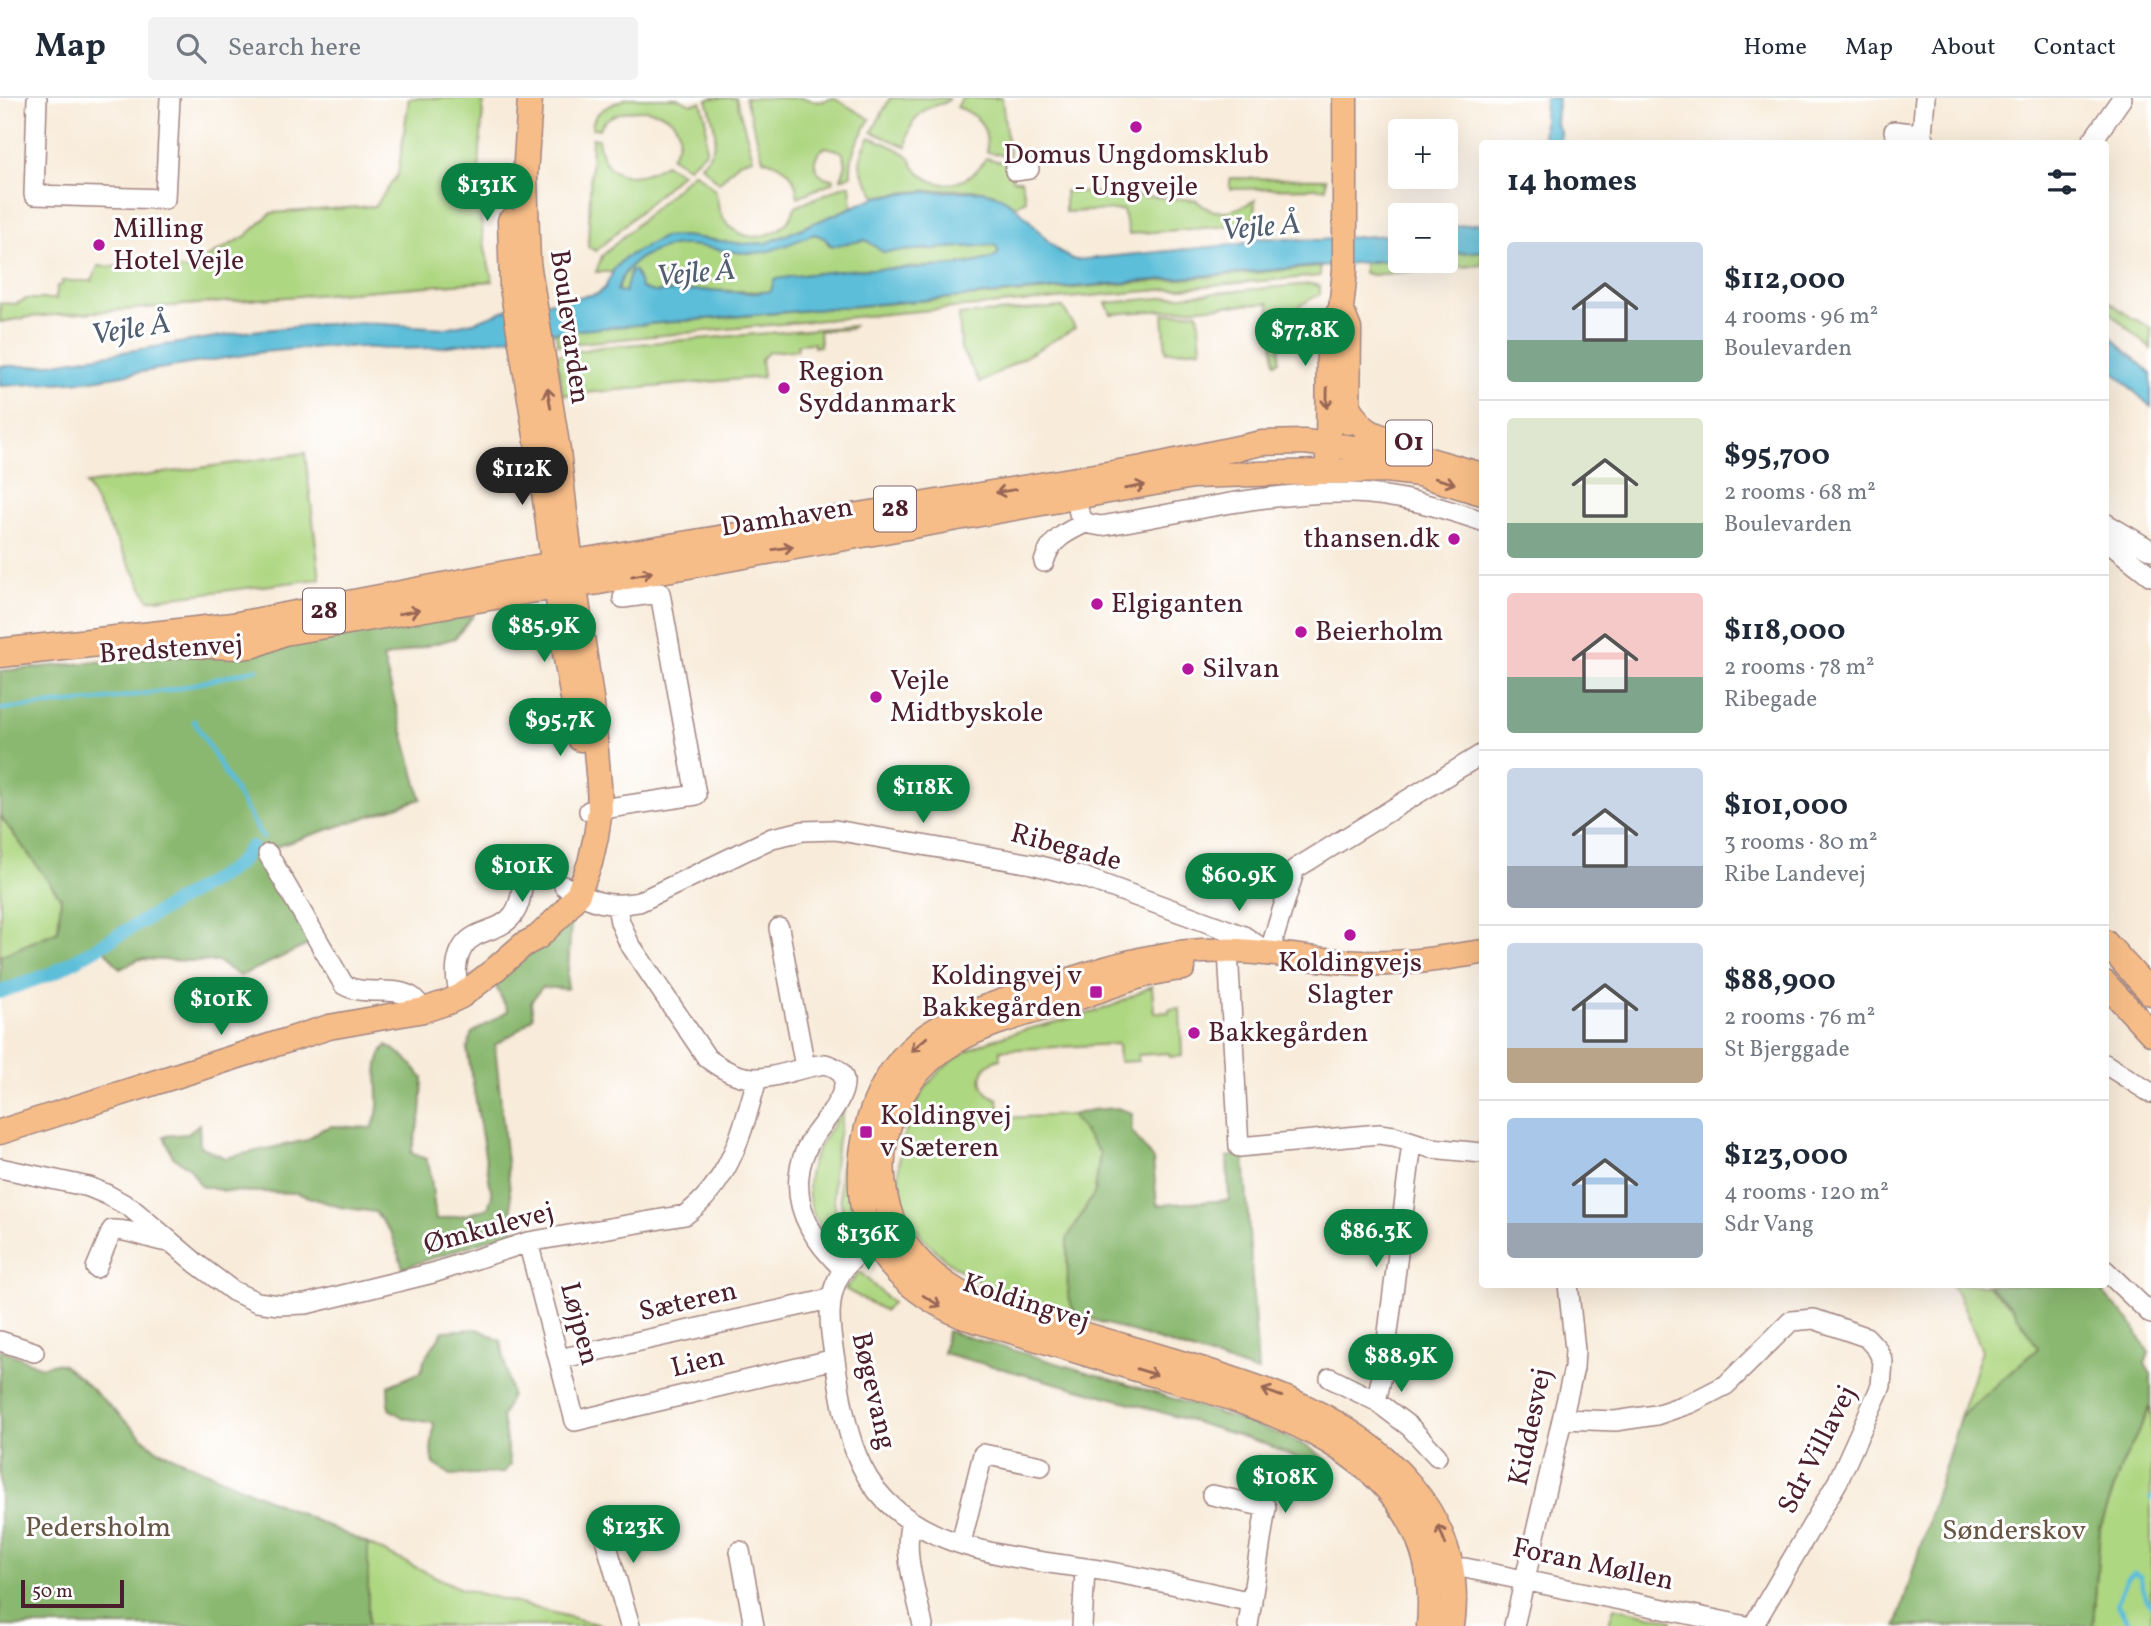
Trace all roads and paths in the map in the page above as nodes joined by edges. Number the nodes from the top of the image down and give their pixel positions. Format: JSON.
{"nodes":[{"id":1,"x":37,"y":98,"type":"edge"},
{"id":2,"x":170,"y":98,"type":"edge"},
{"id":3,"x":514,"y":98,"type":"edge"},
{"id":4,"x":530,"y":98,"type":"edge"},
{"id":5,"x":1345,"y":98,"type":"edge"},
{"id":6,"x":1926,"y":98,"type":"edge"},
{"id":7,"x":2122,"y":98,"type":"edge"},
{"id":8,"x":1894,"y":131,"type":"dead end"},
{"id":9,"x":1924,"y":139,"type":"edge"},
{"id":10,"x":2093,"y":140,"type":"edge"},
{"id":11,"x":524,"y":299,"type":"junction"},
{"id":12,"x":1341,"y":309,"type":"junction"},
{"id":13,"x":1348,"y":406,"type":"junction"},
{"id":14,"x":1333,"y":454,"type":"junction"},
{"id":15,"x":1479,"y":460,"type":"edge"},
{"id":16,"x":1479,"y":474,"type":"edge"},
{"id":17,"x":1075,"y":489,"type":"junction"},
{"id":18,"x":1479,"y":492,"type":"edge"},
{"id":19,"x":1479,"y":521,"type":"edge"},
{"id":20,"x":1085,"y":523,"type":"junction"},
{"id":21,"x":2109,"y":525,"type":"edge"},
{"id":22,"x":2109,"y":543,"type":"edge"},
{"id":23,"x":2151,"y":550,"type":"edge"},
{"id":24,"x":1044,"y":562,"type":"dead end"},
{"id":25,"x":557,"y":576,"type":"junction"},
{"id":26,"x":2151,"y":576,"type":"edge"},
{"id":27,"x":624,"y":598,"type":"dead end"},
{"id":28,"x":139,"y":650,"type":"joint"},
{"id":29,"x":0,"y":653,"type":"edge"},
{"id":30,"x":0,"y":663,"type":"edge"},
{"id":31,"x":1479,"y":756,"type":"edge"},
{"id":32,"x":595,"y":810,"type":"junction"},
{"id":33,"x":268,"y":854,"type":"dead end"},
{"id":34,"x":524,"y":866,"type":"dead end"},
{"id":35,"x":571,"y":890,"type":"junction"},
{"id":36,"x":617,"y":906,"type":"junction"},
{"id":37,"x":779,"y":928,"type":"dead end"},
{"id":38,"x":2109,"y":946,"type":"edge"},
{"id":39,"x":1479,"y":952,"type":"edge"},
{"id":40,"x":1269,"y":953,"type":"junction"},
{"id":41,"x":1228,"y":959,"type":"junction"},
{"id":42,"x":1479,"y":960,"type":"edge"},
{"id":43,"x":2109,"y":970,"type":"edge"},
{"id":44,"x":2147,"y":983,"type":"edge"},
{"id":45,"x":2109,"y":987,"type":"edge"},
{"id":46,"x":461,"y":996,"type":"junction"},
{"id":47,"x":424,"y":1010,"type":"junction"},
{"id":48,"x":2151,"y":1013,"type":"edge"},
{"id":49,"x":2151,"y":1032,"type":"edge"},
{"id":50,"x":805,"y":1067,"type":"junction"},
{"id":51,"x":2109,"y":1067,"type":"edge"},
{"id":52,"x":757,"y":1079,"type":"junction"},
{"id":53,"x":2151,"y":1093,"type":"edge"},
{"id":54,"x":0,"y":1132,"type":"edge"},
{"id":55,"x":1412,"y":1143,"type":"junction"},
{"id":56,"x":1479,"y":1153,"type":"edge"},
{"id":57,"x":0,"y":1168,"type":"edge"},
{"id":58,"x":885,"y":1235,"type":"junction"},
{"id":59,"x":170,"y":1242,"type":"junction"},
{"id":60,"x":528,"y":1242,"type":"junction"},
{"id":61,"x":96,"y":1268,"type":"dead end"},
{"id":62,"x":843,"y":1269,"type":"junction"},
{"id":63,"x":2109,"y":1274,"type":"edge"},
{"id":64,"x":1568,"y":1288,"type":"edge"},
{"id":65,"x":830,"y":1299,"type":"junction"},
{"id":66,"x":2151,"y":1314,"type":"edge"},
{"id":67,"x":0,"y":1341,"type":"edge"},
{"id":68,"x":34,"y":1352,"type":"dead end"},
{"id":69,"x":559,"y":1359,"type":"junction"},
{"id":70,"x":835,"y":1359,"type":"junction"},
{"id":71,"x":1330,"y":1378,"type":"dead end"},
{"id":72,"x":1376,"y":1401,"type":"junction"},
{"id":73,"x":1563,"y":1419,"type":"junction"},
{"id":74,"x":575,"y":1421,"type":"joint"},
{"id":75,"x":1437,"y":1456,"type":"dead end"},
{"id":76,"x":1041,"y":1466,"type":"dead end"},
{"id":77,"x":1212,"y":1495,"type":"dead end"},
{"id":78,"x":600,"y":1521,"type":"dead end"},
{"id":79,"x":911,"y":1522,"type":"junction"},
{"id":80,"x":961,"y":1543,"type":"junction"},
{"id":81,"x":740,"y":1551,"type":"dead end"},
{"id":82,"x":1085,"y":1569,"type":"junction"},
{"id":83,"x":1439,"y":1570,"type":"junction"},
{"id":84,"x":1527,"y":1580,"type":"junction"},
{"id":85,"x":1252,"y":1602,"type":"junction"},
{"id":86,"x":630,"y":1626,"type":"edge"},
{"id":87,"x":754,"y":1626,"type":"edge"},
{"id":88,"x":923,"y":1626,"type":"edge"},
{"id":89,"x":1082,"y":1626,"type":"edge"},
{"id":90,"x":1248,"y":1626,"type":"edge"},
{"id":91,"x":1429,"y":1626,"type":"edge"},
{"id":92,"x":1452,"y":1626,"type":"edge"},
{"id":93,"x":1514,"y":1626,"type":"edge"},
{"id":94,"x":1746,"y":1626,"type":"edge"},
{"id":95,"x":1753,"y":1626,"type":"edge"}],
"edges":[{"from":1,"to":2,"type":"street"},
{"from":3,"to":11,"type":"main road","name":"Boulevarden"},
{"from":4,"to":11,"type":"main road","name":"Boulevarden"},
{"from":5,"to":12,"type":"main road","number":"O1"},
{"from":6,"to":9,"type":"street"},
{"from":7,"to":10,"type":"street"},
{"from":8,"to":9,"type":"street"},
{"from":11,"to":25,"type":"main road","name":"Boulevarden"},
{"from":12,"to":13,"type":"main road","number":"O1"},
{"from":12,"to":14,"type":"main road","number":"O1","one_way":true},
{"from":13,"to":14,"type":"main road","number":"O1"},
{"from":13,"to":15,"type":"main road","number":"O1"},
{"from":14,"to":16,"type":"main road","name":"Damhaven","number":"28"},
{"from":17,"to":14,"type":"main road","name":"Damhaven","number":"28","one_way":true},
{"from":14,"to":17,"type":"main road","name":"Damhaven","number":"28"},
{"from":14,"to":18,"type":"main road","name":"Damhaven","number":"28","one_way":true},
{"from":17,"to":20,"type":"street"},
{"from":17,"to":25,"type":"main road","name":"Damhaven","number":"28"},
{"from":19,"to":20,"type":"street"},
{"from":20,"to":24,"type":"street"},
{"from":21,"to":23,"type":"street"},
{"from":22,"to":26,"type":"street"},
{"from":28,"to":25,"type":"main road","name":"Bredstenvej","number":"28","one_way":true},
{"from":25,"to":29,"type":"highway","name":"Bredstenvej","number":"28"},
{"from":25,"to":32,"type":"main road","name":"Boulevarden"},
{"from":27,"to":32,"type":"street"},
{"from":28,"to":30,"type":"highway","name":"Bredstenvej","number":"28"},
{"from":31,"to":40,"type":"street"},
{"from":32,"to":35,"type":"main road","name":"Boulevarden"},
{"from":33,"to":47,"type":"street"},
{"from":34,"to":46,"type":"street"},
{"from":35,"to":36,"type":"street"},
{"from":35,"to":46,"type":"main road"},
{"from":36,"to":40,"type":"street","name":"Ribegade"},
{"from":36,"to":52,"type":"street"},
{"from":37,"to":50,"type":"street"},
{"from":38,"to":44,"type":"main road"},
{"from":39,"to":40,"type":"main road","name":"Koldingvej"},
{"from":40,"to":41,"type":"main road","name":"Koldingvej"},
{"from":41,"to":42,"type":"main road","name":"Koldingvej"},
{"from":41,"to":55,"type":"street"},
{"from":41,"to":58,"type":"main road","name":"Koldingvej"},
{"from":43,"to":48,"type":"main road"},
{"from":45,"to":49,"type":"main road"},
{"from":46,"to":47,"type":"main road"},
{"from":47,"to":54,"type":"main road"},
{"from":50,"to":52,"type":"street"},
{"from":50,"to":62,"type":"street"},
{"from":51,"to":53,"type":"street"},
{"from":52,"to":60,"type":"street","name":"Ømkulevej"},
{"from":55,"to":56,"type":"street"},
{"from":55,"to":72,"type":"street"},
{"from":57,"to":59,"type":"street","name":"Ømkulevej"},
{"from":58,"to":62,"type":"street","name":"Bøgevang"},
{"from":58,"to":83,"type":"main road","name":"Koldingvej"},
{"from":59,"to":60,"type":"street","name":"Ømkulevej"},
{"from":59,"to":61,"type":"street","name":"Ømkulevej"},
{"from":60,"to":69,"type":"street","name":"Løjpen"},
{"from":62,"to":65,"type":"street","name":"Bøgevang"},
{"from":63,"to":66,"type":"street"},
{"from":64,"to":73,"type":"street","name":"Kiddesvej"},
{"from":65,"to":69,"type":"street","name":"Sæteren"},
{"from":65,"to":70,"type":"street","name":"Bøgevang"},
{"from":67,"to":68,"type":"street"},
{"from":69,"to":74,"type":"street","name":"Løjpen"},
{"from":70,"to":74,"type":"street","name":"Lien"},
{"from":70,"to":79,"type":"street","name":"Bøgevang"},
{"from":71,"to":72,"type":"street"},
{"from":72,"to":75,"type":"street"},
{"from":73,"to":84,"type":"street","name":"Kiddesvej"},
{"from":73,"to":95,"type":"street","name":"Sdr Villavej"},
{"from":76,"to":80,"type":"street"},
{"from":77,"to":85,"type":"street"},
{"from":78,"to":86,"type":"street"},
{"from":79,"to":80,"type":"street","name":"Bøgevang"},
{"from":79,"to":88,"type":"street"},
{"from":80,"to":82,"type":"street","name":"Bøgevang"},
{"from":81,"to":87,"type":"street"},
{"from":82,"to":85,"type":"street","name":"Bøgevang"},
{"from":82,"to":89,"type":"street"},
{"from":83,"to":84,"type":"street","name":"Foran Møllen"},
{"from":83,"to":91,"type":"main road","name":"Koldingvej"},
{"from":83,"to":92,"type":"main road","name":"Koldingvej"},
{"from":84,"to":93,"type":"street","name":"Kiddesvej"},
{"from":84,"to":94,"type":"street","name":"Foran Møllen"},
{"from":85,"to":90,"type":"street"}]}
